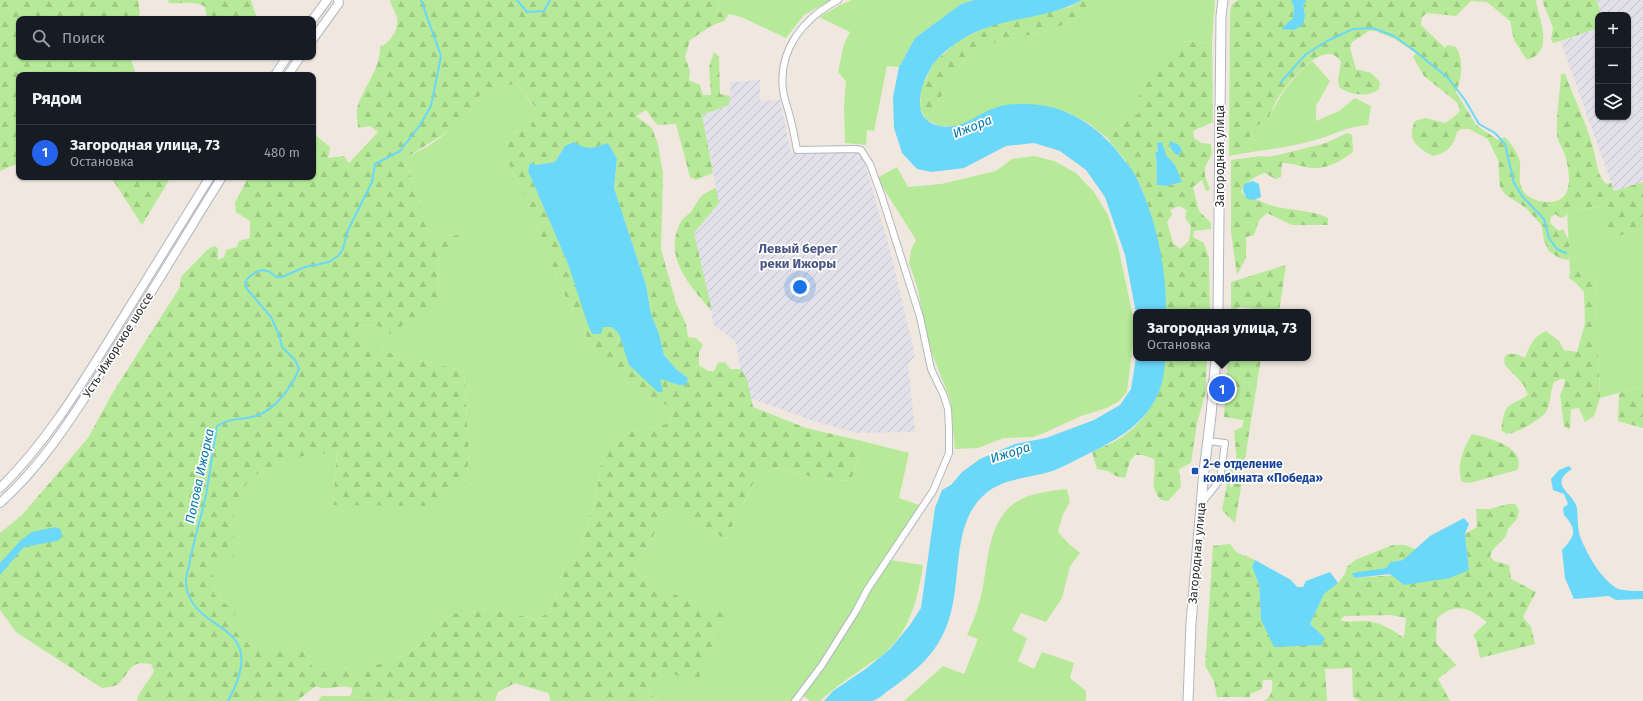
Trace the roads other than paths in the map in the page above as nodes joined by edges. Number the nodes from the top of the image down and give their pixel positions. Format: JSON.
{"nodes":[{"id":1,"x":838,"y":0,"type":"edge"},
{"id":2,"x":1223,"y":0,"type":"edge"},
{"id":3,"x":340,"y":1,"type":"edge"},
{"id":4,"x":324,"y":2,"type":"edge"},
{"id":5,"x":315,"y":16,"type":"edge"},
{"id":6,"x":316,"y":35,"type":"edge"},
{"id":7,"x":285,"y":60,"type":"edge"},
{"id":8,"x":298,"y":60,"type":"edge"},
{"id":9,"x":277,"y":72,"type":"edge"},
{"id":10,"x":290,"y":72,"type":"edge"},
{"id":11,"x":208,"y":180,"type":"edge"},
{"id":12,"x":220,"y":180,"type":"edge"},
{"id":13,"x":1218,"y":309,"type":"edge"},
{"id":14,"x":1216,"y":361,"type":"edge"},
{"id":15,"x":1208,"y":441,"type":"junction"},
{"id":16,"x":0,"y":488,"type":"edge"},
{"id":17,"x":0,"y":503,"type":"edge"},
{"id":18,"x":1202,"y":504,"type":"junction"},
{"id":19,"x":795,"y":701,"type":"edge"},
{"id":20,"x":1188,"y":701,"type":"edge"}],
"edges":[{"from":1,"to":19,"type":"street"},
{"from":2,"to":13,"type":"main road","name":"Загородная улица"},
{"from":3,"to":6,"type":"street"},
{"from":4,"to":5,"type":"street"},
{"from":7,"to":9,"type":"street"},
{"from":8,"to":10,"type":"street"},
{"from":11,"to":16,"type":"street","name":"Усть-Ижорское шоссе"},
{"from":12,"to":17,"type":"street","name":"Усть-Ижорское шоссе"},
{"from":14,"to":15,"type":"main road","name":"Загородная улица"},
{"from":15,"to":18,"type":"main road","name":"Загородная улица"},
{"from":15,"to":18,"type":"street"},
{"from":18,"to":20,"type":"main road","name":"Загородная улица"}]}
